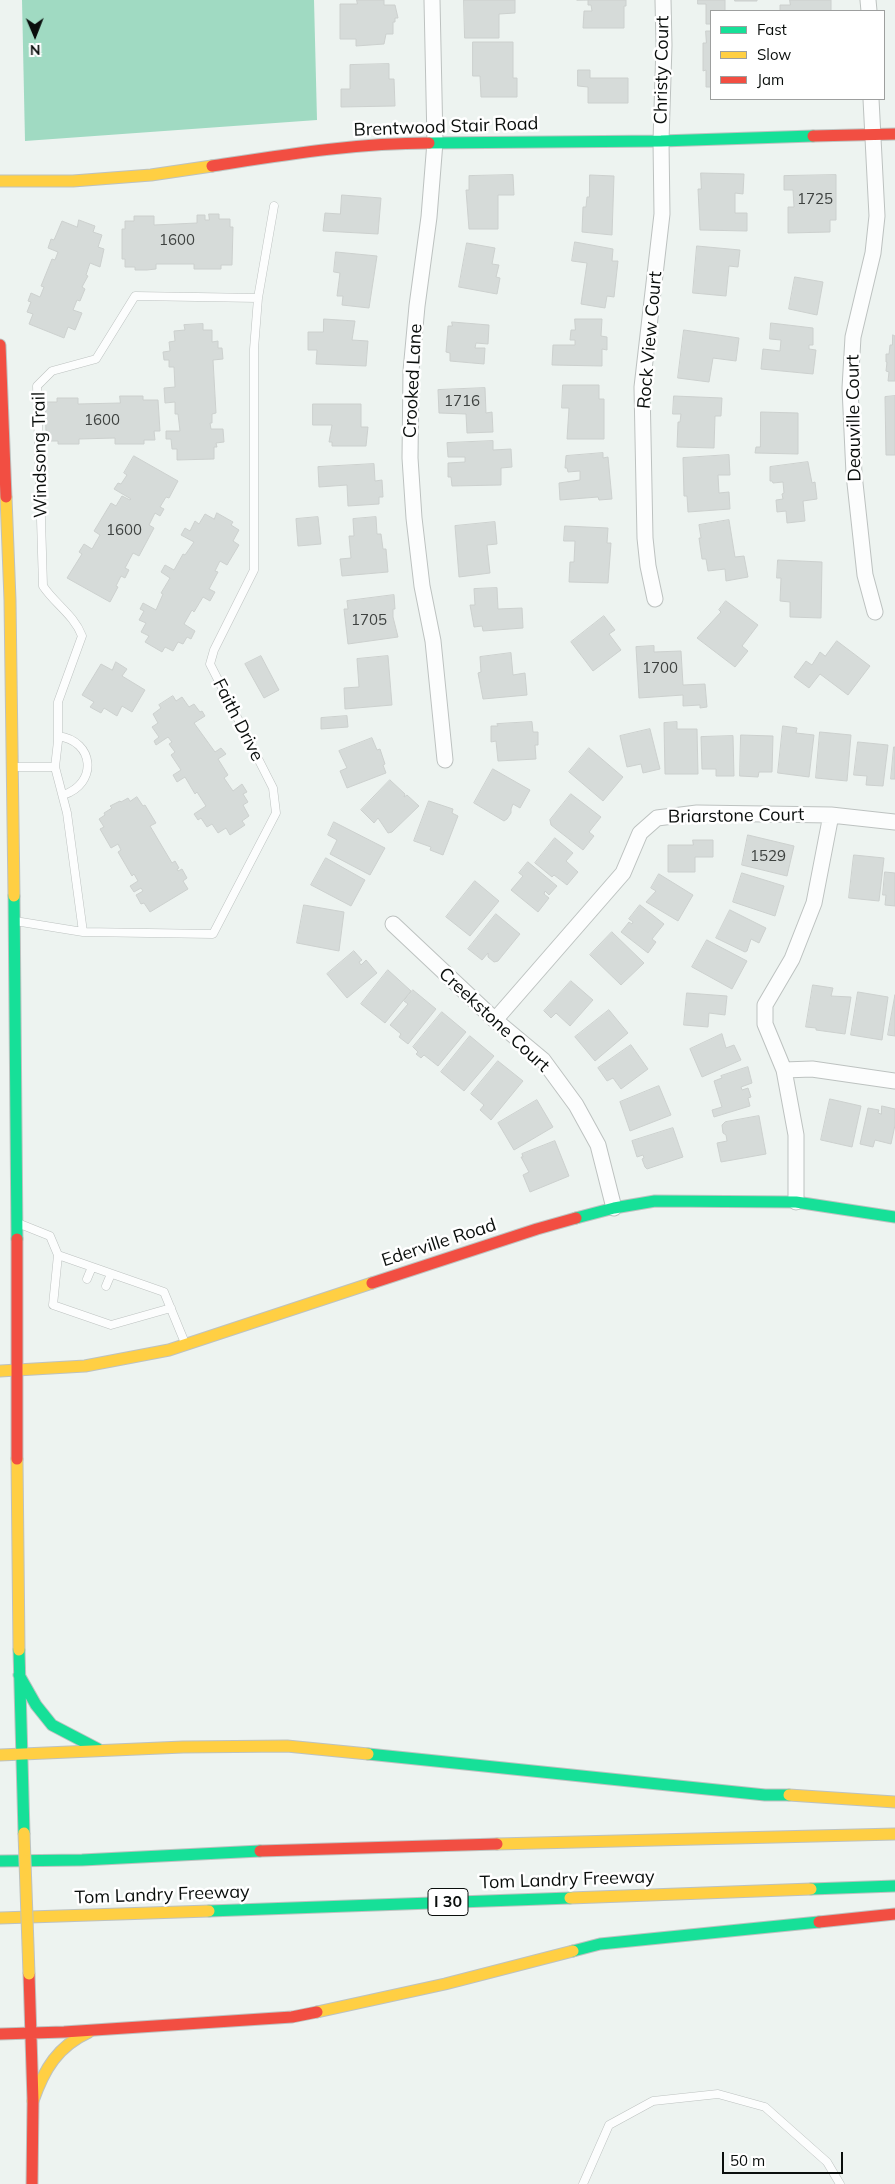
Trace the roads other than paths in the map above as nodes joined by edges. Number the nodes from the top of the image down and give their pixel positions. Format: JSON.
{"nodes":[{"id":1,"x":432,"y":0,"type":"edge"},
{"id":2,"x":663,"y":0,"type":"edge"},
{"id":3,"x":872,"y":100,"type":"edge"},
{"id":4,"x":895,"y":134,"type":"edge"},
{"id":5,"x":873,"y":135,"type":"junction"},
{"id":6,"x":661,"y":141,"type":"junction"},
{"id":7,"x":435,"y":142,"type":"junction"},
{"id":8,"x":0,"y":181,"type":"edge"},
{"id":9,"x":274,"y":206,"type":"dead end"},
{"id":10,"x":258,"y":298,"type":"junction"},
{"id":11,"x":0,"y":345,"type":"edge"},
{"id":12,"x":655,"y":599,"type":"dead end"},
{"id":13,"x":875,"y":612,"type":"dead end"},
{"id":14,"x":58,"y":736,"type":"junction"},
{"id":15,"x":444,"y":760,"type":"dead end"},
{"id":16,"x":0,"y":766,"type":"edge"},
{"id":17,"x":12,"y":767,"type":"junction"},
{"id":18,"x":55,"y":767,"type":"junction"},
{"id":19,"x":63,"y":795,"type":"junction"},
{"id":20,"x":831,"y":815,"type":"junction"},
{"id":21,"x":895,"y":822,"type":"edge"},
{"id":22,"x":13,"y":921,"type":"junction"},
{"id":23,"x":393,"y":924,"type":"dead end"},
{"id":24,"x":83,"y":932,"type":"junction"},
{"id":25,"x":495,"y":1020,"type":"junction"},
{"id":26,"x":784,"y":1070,"type":"junction"},
{"id":27,"x":895,"y":1080,"type":"edge"},
{"id":28,"x":17,"y":1081,"type":"junction"},
{"id":29,"x":0,"y":1082,"type":"edge"},
{"id":30,"x":796,"y":1202,"type":"junction"},
{"id":31,"x":614,"y":1208,"type":"junction"},
{"id":32,"x":895,"y":1218,"type":"edge"},
{"id":33,"x":16,"y":1222,"type":"junction"},
{"id":34,"x":58,"y":1256,"type":"junction"},
{"id":35,"x":92,"y":1267,"type":"junction"},
{"id":36,"x":110,"y":1274,"type":"junction"},
{"id":37,"x":87,"y":1280,"type":"dead end"},
{"id":38,"x":106,"y":1286,"type":"dead end"},
{"id":39,"x":171,"y":1308,"type":"junction"},
{"id":40,"x":185,"y":1345,"type":"junction"},
{"id":41,"x":0,"y":1371,"type":"edge"},
{"id":42,"x":16,"y":1371,"type":"junction"},
{"id":43,"x":19,"y":1676,"type":"junction"},
{"id":44,"x":101,"y":1750,"type":"junction"},
{"id":45,"x":22,"y":1754,"type":"junction"},
{"id":46,"x":0,"y":1755,"type":"edge"},
{"id":47,"x":895,"y":1802,"type":"edge"},
{"id":48,"x":895,"y":1834,"type":"edge"},
{"id":49,"x":0,"y":1861,"type":"edge"},
{"id":50,"x":895,"y":1886,"type":"edge"},
{"id":51,"x":895,"y":1914,"type":"edge"},
{"id":52,"x":0,"y":1918,"type":"edge"},
{"id":53,"x":92,"y":2030,"type":"junction"},
{"id":54,"x":30,"y":2033,"type":"junction"},
{"id":55,"x":0,"y":2034,"type":"edge"},
{"id":56,"x":32,"y":2101,"type":"junction"},
{"id":57,"x":32,"y":2184,"type":"edge"},
{"id":58,"x":583,"y":2184,"type":"edge"},
{"id":59,"x":840,"y":2184,"type":"edge"}],
"edges":[{"from":1,"to":7,"type":"street","name":"Crooked Lane"},
{"from":2,"to":6,"type":"street","name":"Christy Court"},
{"from":3,"to":5,"type":"street","name":"Deauville Court"},
{"from":4,"to":5,"type":"main road","name":"Brentwood Stair Road"},
{"from":5,"to":6,"type":"main road","name":"Brentwood Stair Road"},
{"from":5,"to":13,"type":"street","name":"Deauville Court"},
{"from":6,"to":7,"type":"main road","name":"Brentwood Stair Road"},
{"from":6,"to":12,"type":"street","name":"Rock View Court"},
{"from":7,"to":8,"type":"main road","name":"Brentwood Stair Road"},
{"from":7,"to":15,"type":"street","name":"Crooked Lane"},
{"from":9,"to":10,"type":"lane"},
{"from":10,"to":14,"type":"lane","name":"Windsong Trail"},
{"from":10,"to":24,"type":"lane","name":"Faith Drive"},
{"from":11,"to":17,"type":"main road"},
{"from":14,"to":18,"type":"lane","name":"Windsong Trail"},
{"from":14,"to":19,"type":"lane"},
{"from":16,"to":17,"type":"main road"},
{"from":17,"to":18,"type":"lane"},
{"from":17,"to":22,"type":"main road"},
{"from":18,"to":19,"type":"lane","name":"Windsong Trail"},
{"from":19,"to":24,"type":"lane","name":"Windsong Trail"},
{"from":20,"to":21,"type":"street","name":"Briarstone Court"},
{"from":20,"to":25,"type":"street","name":"Briarstone Court"},
{"from":20,"to":26,"type":"street"},
{"from":22,"to":24,"type":"lane","name":"Faith Drive"},
{"from":22,"to":28,"type":"main road"},
{"from":23,"to":25,"type":"street","name":"Creekstone Court"},
{"from":25,"to":31,"type":"street","name":"Creekstone Court"},
{"from":26,"to":27,"type":"street"},
{"from":26,"to":30,"type":"street"},
{"from":28,"to":29,"type":"main road"},
{"from":28,"to":33,"type":"main road"},
{"from":30,"to":31,"type":"main road","name":"Ederville Road"},
{"from":30,"to":32,"type":"main road","name":"Ederville Road"},
{"from":31,"to":40,"type":"main road","name":"Ederville Road"},
{"from":33,"to":34,"type":"lane"},
{"from":33,"to":42,"type":"main road"},
{"from":34,"to":35,"type":"lane"},
{"from":34,"to":39,"type":"lane"},
{"from":35,"to":36,"type":"lane"},
{"from":35,"to":37,"type":"lane"},
{"from":36,"to":38,"type":"lane"},
{"from":36,"to":39,"type":"lane"},
{"from":39,"to":40,"type":"lane"},
{"from":40,"to":42,"type":"main road","name":"Ederville Road"},
{"from":41,"to":42,"type":"main road","name":"Ederville Road"},
{"from":42,"to":43,"type":"main road"},
{"from":43,"to":44,"type":"main road"},
{"from":43,"to":45,"type":"main road"},
{"from":44,"to":45,"type":"main road"},
{"from":44,"to":47,"type":"main road"},
{"from":45,"to":46,"type":"main road"},
{"from":45,"to":54,"type":"main road","bridge":true},
{"from":48,"to":49,"type":"main road","name":"Tom Landry Freeway"},
{"from":50,"to":52,"type":"main road","name":"Tom Landry Freeway","number":"I 30"},
{"from":51,"to":53,"type":"main road"},
{"from":53,"to":54,"type":"main road"},
{"from":53,"to":56,"type":"main road"},
{"from":54,"to":55,"type":"main road"},
{"from":54,"to":56,"type":"main road"},
{"from":56,"to":57,"type":"main road"},
{"from":58,"to":59,"type":"lane"}]}
